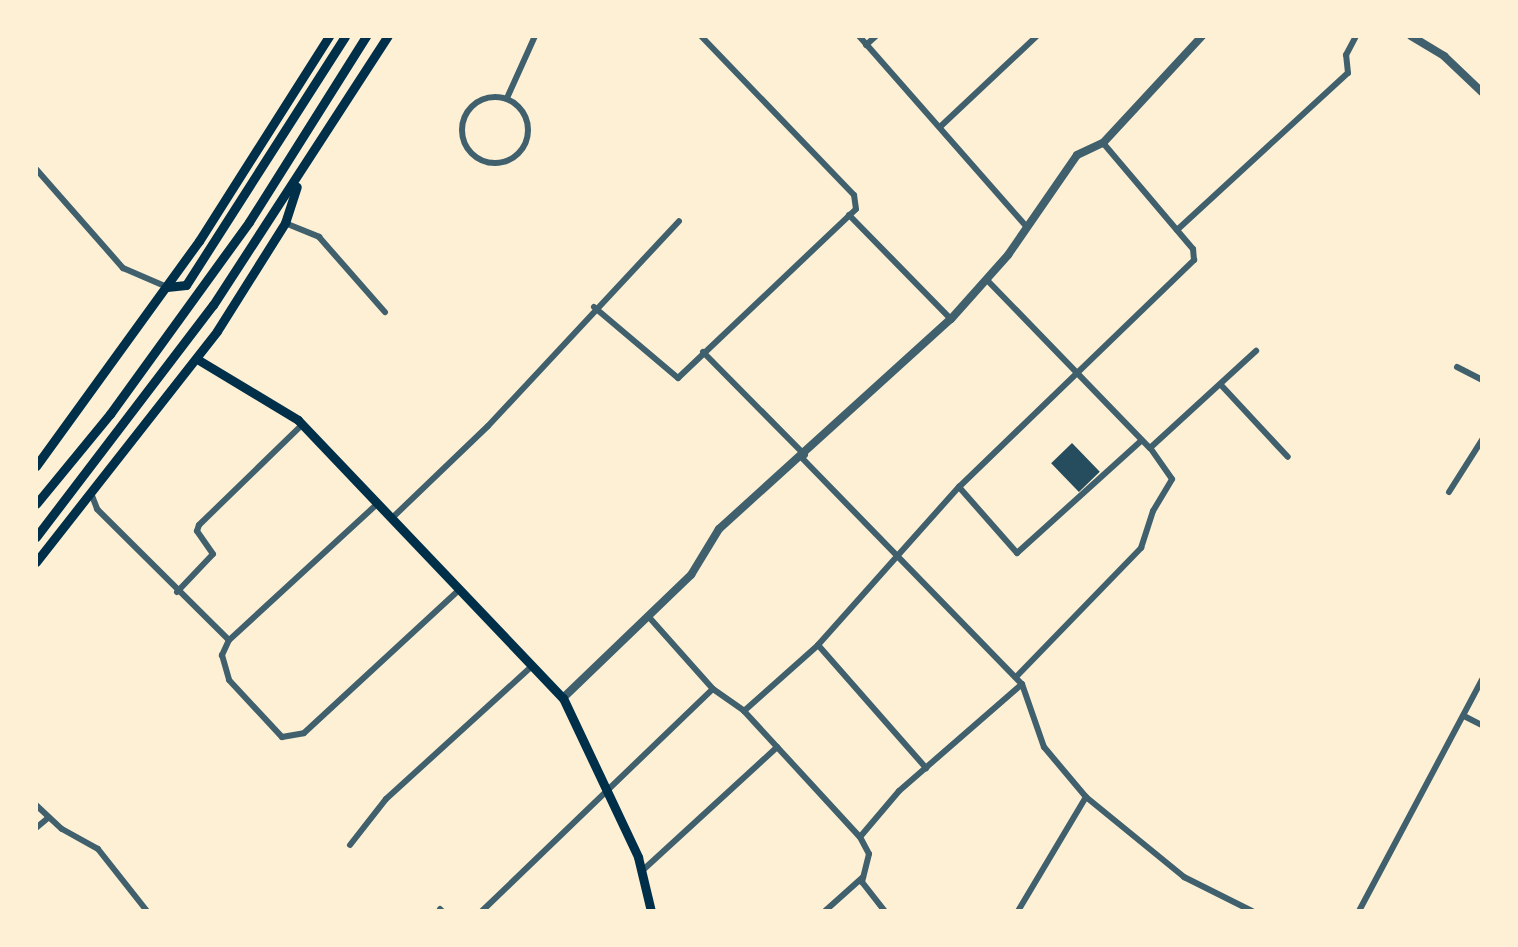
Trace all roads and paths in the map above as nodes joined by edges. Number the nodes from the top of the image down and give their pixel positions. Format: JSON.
{"nodes":[{"id":1,"x":329,"y":36,"type":"edge"},
{"id":2,"x":345,"y":36,"type":"edge"},
{"id":3,"x":366,"y":36,"type":"edge"},
{"id":4,"x":388,"y":36,"type":"edge"},
{"id":5,"x":535,"y":36,"type":"edge"},
{"id":6,"x":701,"y":36,"type":"edge"},
{"id":7,"x":859,"y":36,"type":"edge"},
{"id":8,"x":876,"y":36,"type":"edge"},
{"id":9,"x":1037,"y":36,"type":"edge"},
{"id":10,"x":1184,"y":36,"type":"edge"},
{"id":11,"x":1202,"y":36,"type":"edge"},
{"id":12,"x":1356,"y":36,"type":"edge"},
{"id":13,"x":1413,"y":37,"type":"edge"},
{"id":14,"x":1193,"y":44,"type":"junction"},
{"id":15,"x":866,"y":45,"type":"junction"},
{"id":16,"x":1482,"y":92,"type":"edge"},
{"id":17,"x":507,"y":98,"type":"junction"},
{"id":18,"x":941,"y":126,"type":"junction"},
{"id":19,"x":1103,"y":143,"type":"junction"},
{"id":20,"x":303,"y":168,"type":"junction"},
{"id":21,"x":36,"y":169,"type":"edge"},
{"id":22,"x":44,"y":178,"type":"junction"},
{"id":23,"x":36,"y":186,"type":"edge"},
{"id":24,"x":849,"y":215,"type":"junction"},
{"id":25,"x":679,"y":221,"type":"dead end"},
{"id":26,"x":285,"y":223,"type":"junction"},
{"id":27,"x":1025,"y":225,"type":"junction"},
{"id":28,"x":1177,"y":230,"type":"junction"},
{"id":29,"x":987,"y":280,"type":"junction"},
{"id":30,"x":167,"y":287,"type":"junction"},
{"id":31,"x":594,"y":307,"type":"junction"},
{"id":32,"x":385,"y":312,"type":"dead end"},
{"id":33,"x":951,"y":319,"type":"junction"},
{"id":34,"x":1256,"y":351,"type":"dead end"},
{"id":35,"x":703,"y":352,"type":"junction"},
{"id":36,"x":197,"y":359,"type":"junction"},
{"id":37,"x":1457,"y":367,"type":"dead end"},
{"id":38,"x":1077,"y":374,"type":"junction"},
{"id":39,"x":1482,"y":380,"type":"edge"},
{"id":40,"x":1221,"y":385,"type":"junction"},
{"id":41,"x":302,"y":425,"type":"junction"},
{"id":42,"x":1482,"y":440,"type":"edge"},
{"id":43,"x":1141,"y":441,"type":"junction"},
{"id":44,"x":1150,"y":448,"type":"junction"},
{"id":45,"x":804,"y":457,"type":"junction"},
{"id":46,"x":1288,"y":457,"type":"dead end"},
{"id":47,"x":36,"y":466,"type":"edge"},
{"id":48,"x":959,"y":487,"type":"junction"},
{"id":49,"x":1449,"y":492,"type":"dead end"},
{"id":50,"x":91,"y":493,"type":"junction"},
{"id":51,"x":36,"y":504,"type":"edge"},
{"id":52,"x":376,"y":505,"type":"junction"},
{"id":53,"x":391,"y":519,"type":"junction"},
{"id":54,"x":36,"y":537,"type":"edge"},
{"id":55,"x":895,"y":556,"type":"junction"},
{"id":56,"x":36,"y":562,"type":"edge"},
{"id":57,"x":458,"y":591,"type":"junction"},
{"id":58,"x":177,"y":592,"type":"junction"},
{"id":59,"x":648,"y":616,"type":"junction"},
{"id":60,"x":229,"y":640,"type":"junction"},
{"id":61,"x":818,"y":645,"type":"junction"},
{"id":62,"x":531,"y":667,"type":"junction"},
{"id":63,"x":1016,"y":677,"type":"junction"},
{"id":64,"x":1482,"y":680,"type":"edge"},
{"id":65,"x":1022,"y":684,"type":"junction"},
{"id":66,"x":713,"y":689,"type":"junction"},
{"id":67,"x":563,"y":698,"type":"junction"},
{"id":68,"x":744,"y":711,"type":"junction"},
{"id":69,"x":1464,"y":716,"type":"junction"},
{"id":70,"x":1482,"y":725,"type":"edge"},
{"id":71,"x":777,"y":747,"type":"junction"},
{"id":72,"x":926,"y":768,"type":"junction"},
{"id":73,"x":603,"y":791,"type":"junction"},
{"id":74,"x":1086,"y":797,"type":"junction"},
{"id":75,"x":36,"y":805,"type":"edge"},
{"id":76,"x":48,"y":818,"type":"junction"},
{"id":77,"x":36,"y":828,"type":"edge"},
{"id":78,"x":860,"y":837,"type":"junction"},
{"id":79,"x":350,"y":845,"type":"dead end"},
{"id":80,"x":643,"y":870,"type":"junction"},
{"id":81,"x":863,"y":877,"type":"junction"},
{"id":82,"x":147,"y":911,"type":"edge"},
{"id":83,"x":482,"y":911,"type":"edge"},
{"id":84,"x":651,"y":911,"type":"edge"},
{"id":85,"x":825,"y":911,"type":"edge"},
{"id":86,"x":885,"y":911,"type":"edge"},
{"id":87,"x":1018,"y":911,"type":"edge"},
{"id":88,"x":1252,"y":911,"type":"edge"},
{"id":89,"x":1359,"y":911,"type":"edge"}],
"edges":[{"from":1,"to":30,"type":"main road"},
{"from":2,"to":30,"type":"main road"},
{"from":3,"to":51,"type":"main road"},
{"from":4,"to":20,"type":"main road"},
{"from":5,"to":17,"type":"street"},
{"from":6,"to":24,"type":"street"},
{"from":7,"to":15,"type":"street"},
{"from":8,"to":15,"type":"street"},
{"from":9,"to":18,"type":"street"},
{"from":10,"to":14,"type":"street"},
{"from":11,"to":14,"type":"street"},
{"from":12,"to":28,"type":"street"},
{"from":13,"to":16,"type":"street"},
{"from":14,"to":19,"type":"street"},
{"from":15,"to":18,"type":"street"},
{"from":17,"to":17,"type":"street"},
{"from":18,"to":27,"type":"street"},
{"from":19,"to":27,"type":"street"},
{"from":19,"to":28,"type":"street"},
{"from":20,"to":26,"type":"main road"},
{"from":20,"to":54,"type":"main road"},
{"from":21,"to":22,"type":"street"},
{"from":22,"to":23,"type":"street"},
{"from":22,"to":30,"type":"street"},
{"from":24,"to":33,"type":"street"},
{"from":24,"to":35,"type":"street"},
{"from":25,"to":31,"type":"street"},
{"from":26,"to":32,"type":"street"},
{"from":26,"to":36,"type":"main road"},
{"from":27,"to":29,"type":"street"},
{"from":28,"to":38,"type":"street"},
{"from":29,"to":33,"type":"street"},
{"from":29,"to":38,"type":"street"},
{"from":30,"to":47,"type":"main road"},
{"from":31,"to":35,"type":"street"},
{"from":31,"to":53,"type":"street"},
{"from":33,"to":45,"type":"street"},
{"from":34,"to":40,"type":"street"},
{"from":35,"to":45,"type":"street"},
{"from":36,"to":41,"type":"main road"},
{"from":36,"to":50,"type":"main road"},
{"from":37,"to":39,"type":"street"},
{"from":38,"to":43,"type":"street"},
{"from":38,"to":48,"type":"street"},
{"from":40,"to":44,"type":"street"},
{"from":40,"to":46,"type":"street"},
{"from":41,"to":52,"type":"main road"},
{"from":41,"to":58,"type":"street"},
{"from":42,"to":49,"type":"street"},
{"from":43,"to":44,"type":"street"},
{"from":43,"to":48,"type":"street"},
{"from":44,"to":63,"type":"street"},
{"from":45,"to":55,"type":"street"},
{"from":45,"to":59,"type":"street"},
{"from":48,"to":55,"type":"street"},
{"from":50,"to":56,"type":"main road"},
{"from":50,"to":58,"type":"street"},
{"from":52,"to":53,"type":"main road"},
{"from":52,"to":60,"type":"street"},
{"from":53,"to":57,"type":"main road"},
{"from":55,"to":61,"type":"street"},
{"from":55,"to":63,"type":"street"},
{"from":57,"to":60,"type":"street"},
{"from":57,"to":62,"type":"main road"},
{"from":58,"to":60,"type":"street"},
{"from":59,"to":66,"type":"street"},
{"from":59,"to":67,"type":"street"},
{"from":61,"to":68,"type":"street"},
{"from":61,"to":72,"type":"street"},
{"from":62,"to":67,"type":"main road"},
{"from":62,"to":79,"type":"street"},
{"from":63,"to":65,"type":"street"},
{"from":64,"to":69,"type":"street"},
{"from":65,"to":72,"type":"street"},
{"from":65,"to":74,"type":"street"},
{"from":66,"to":68,"type":"street"},
{"from":66,"to":73,"type":"street"},
{"from":67,"to":73,"type":"main road"},
{"from":68,"to":71,"type":"street"},
{"from":69,"to":70,"type":"street"},
{"from":69,"to":89,"type":"street"},
{"from":71,"to":78,"type":"street"},
{"from":71,"to":80,"type":"street"},
{"from":72,"to":78,"type":"street"},
{"from":73,"to":80,"type":"main road"},
{"from":73,"to":83,"type":"street"},
{"from":74,"to":87,"type":"street"},
{"from":74,"to":88,"type":"street"},
{"from":75,"to":76,"type":"street"},
{"from":76,"to":77,"type":"street"},
{"from":76,"to":82,"type":"street"},
{"from":78,"to":81,"type":"street"},
{"from":80,"to":84,"type":"main road"},
{"from":81,"to":85,"type":"street"},
{"from":81,"to":86,"type":"street"}]}
